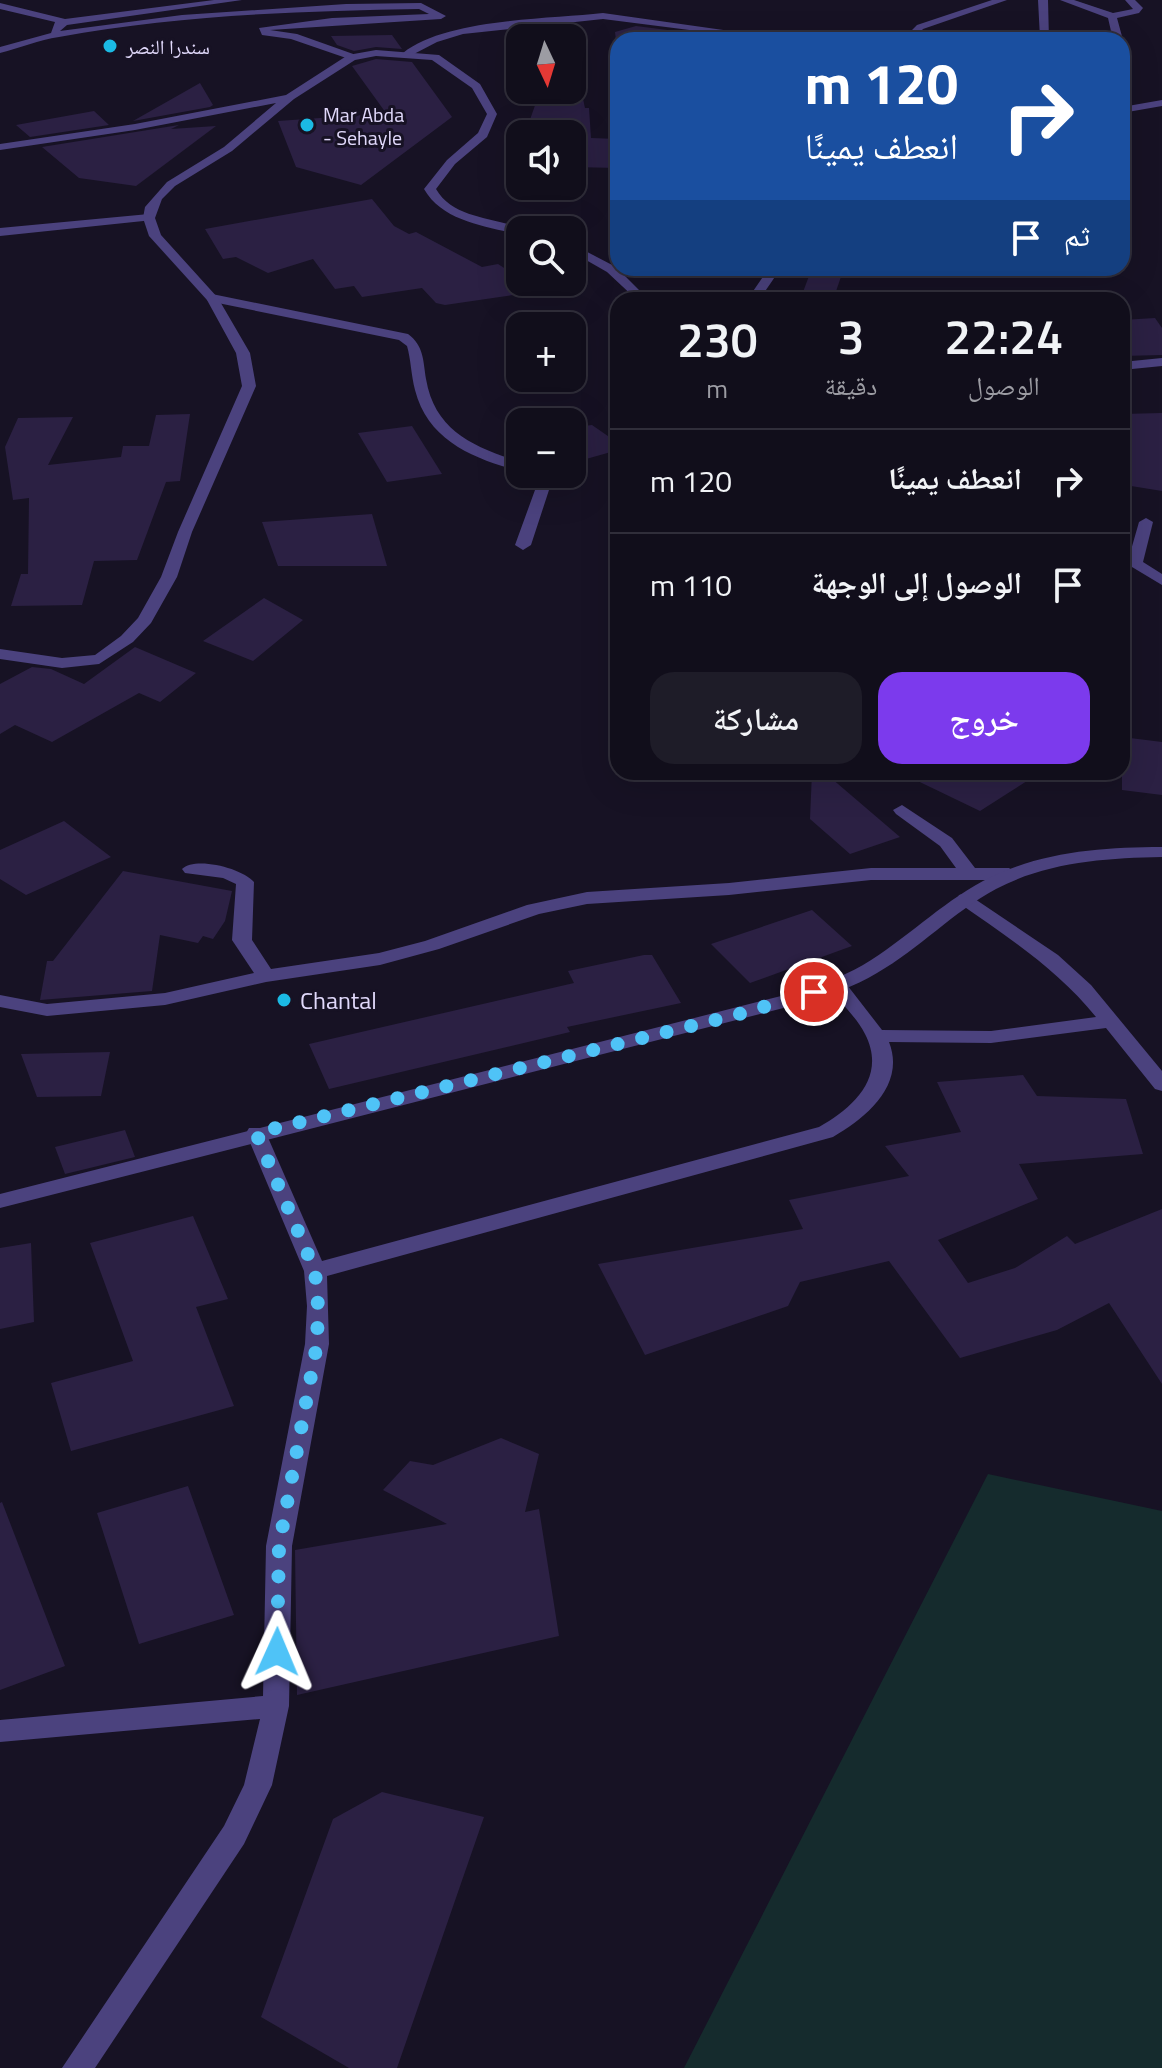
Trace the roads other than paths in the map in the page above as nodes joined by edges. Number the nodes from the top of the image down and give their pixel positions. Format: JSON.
{"nodes":[{"id":1,"x":237,"y":0,"type":"edge"},
{"id":2,"x":1002,"y":0,"type":"edge"},
{"id":3,"x":1043,"y":0,"type":"edge"},
{"id":4,"x":1065,"y":0,"type":"edge"},
{"id":5,"x":1130,"y":0,"type":"edge"},
{"id":6,"x":0,"y":6,"type":"edge"},
{"id":7,"x":441,"y":16,"type":"junction"},
{"id":8,"x":1112,"y":16,"type":"junction"},
{"id":9,"x":551,"y":21,"type":"junction"},
{"id":10,"x":65,"y":22,"type":"junction"},
{"id":11,"x":553,"y":24,"type":"edge"},
{"id":12,"x":484,"y":28,"type":"junction"},
{"id":13,"x":733,"y":32,"type":"edge"},
{"id":14,"x":915,"y":32,"type":"edge"},
{"id":15,"x":1045,"y":32,"type":"edge"},
{"id":16,"x":1116,"y":32,"type":"edge"},
{"id":17,"x":57,"y":34,"type":"junction"},
{"id":18,"x":0,"y":50,"type":"edge"},
{"id":19,"x":408,"y":53,"type":"junction"},
{"id":20,"x":352,"y":57,"type":"junction"},
{"id":21,"x":290,"y":97,"type":"junction"},
{"id":22,"x":1162,"y":103,"type":"edge"},
{"id":23,"x":1130,"y":109,"type":"edge"},
{"id":24,"x":0,"y":147,"type":"edge"},
{"id":25,"x":149,"y":218,"type":"junction"},
{"id":26,"x":506,"y":227,"type":"edge"},
{"id":27,"x":0,"y":232,"type":"edge"},
{"id":28,"x":586,"y":254,"type":"edge"},
{"id":29,"x":610,"y":269,"type":"edge"},
{"id":30,"x":619,"y":276,"type":"edge"},
{"id":31,"x":635,"y":292,"type":"edge"},
{"id":32,"x":212,"y":298,"type":"junction"},
{"id":33,"x":1162,"y":362,"type":"edge"},
{"id":34,"x":1130,"y":365,"type":"edge"},
{"id":35,"x":506,"y":462,"type":"edge"},
{"id":36,"x":542,"y":488,"type":"edge"},
{"id":37,"x":1146,"y":522,"type":"dead end"},
{"id":38,"x":523,"y":545,"type":"dead end"},
{"id":39,"x":1162,"y":580,"type":"edge"},
{"id":40,"x":0,"y":654,"type":"edge"},
{"id":41,"x":902,"y":810,"type":"dead end"},
{"id":42,"x":1162,"y":852,"type":"edge"},
{"id":43,"x":191,"y":869,"type":"dead end"},
{"id":44,"x":1009,"y":874,"type":"junction"},
{"id":45,"x":970,"y":875,"type":"junction"},
{"id":46,"x":966,"y":899,"type":"junction"},
{"id":47,"x":266,"y":976,"type":"junction"},
{"id":48,"x":837,"y":985,"type":"junction"},
{"id":49,"x":0,"y":1001,"type":"edge"},
{"id":50,"x":1113,"y":1021,"type":"junction"},
{"id":51,"x":876,"y":1036,"type":"junction"},
{"id":52,"x":1162,"y":1084,"type":"edge"},
{"id":53,"x":256,"y":1133,"type":"junction"},
{"id":54,"x":0,"y":1201,"type":"edge"},
{"id":55,"x":315,"y":1271,"type":"junction"},
{"id":56,"x":276,"y":1706,"type":"junction"},
{"id":57,"x":0,"y":1731,"type":"edge"},
{"id":58,"x":77,"y":2068,"type":"edge"}],
"edges":[{"from":1,"to":10,"type":"street"},
{"from":2,"to":14,"type":"street"},
{"from":3,"to":15,"type":"street"},
{"from":4,"to":8,"type":"street"},
{"from":5,"to":8,"type":"street"},
{"from":6,"to":10,"type":"street"},
{"from":7,"to":12,"type":"street"},
{"from":7,"to":17,"type":"street"},
{"from":7,"to":20,"type":"street"},
{"from":8,"to":16,"type":"street"},
{"from":9,"to":11,"type":"lane"},
{"from":9,"to":12,"type":"street"},
{"from":9,"to":13,"type":"street"},
{"from":10,"to":17,"type":"street"},
{"from":12,"to":19,"type":"street"},
{"from":17,"to":18,"type":"street"},
{"from":19,"to":20,"type":"street"},
{"from":19,"to":26,"type":"street"},
{"from":20,"to":21,"type":"street"},
{"from":21,"to":24,"type":"street"},
{"from":21,"to":25,"type":"street"},
{"from":22,"to":23,"type":"street"},
{"from":25,"to":27,"type":"street"},
{"from":25,"to":32,"type":"street"},
{"from":28,"to":29,"type":"street"},
{"from":30,"to":31,"type":"street"},
{"from":32,"to":35,"type":"street"},
{"from":32,"to":40,"type":"street"},
{"from":33,"to":34,"type":"street"},
{"from":36,"to":38,"type":"street"},
{"from":37,"to":39,"type":"street"},
{"from":41,"to":45,"type":"street"},
{"from":42,"to":44,"type":"street"},
{"from":43,"to":47,"type":"street"},
{"from":44,"to":45,"type":"street"},
{"from":44,"to":46,"type":"street"},
{"from":45,"to":47,"type":"street"},
{"from":46,"to":48,"type":"street"},
{"from":46,"to":50,"type":"street"},
{"from":47,"to":49,"type":"street"},
{"from":48,"to":51,"type":"street"},
{"from":48,"to":53,"type":"street"},
{"from":50,"to":51,"type":"street"},
{"from":50,"to":52,"type":"street"},
{"from":51,"to":55,"type":"street"},
{"from":53,"to":54,"type":"street"},
{"from":53,"to":55,"type":"street"},
{"from":55,"to":56,"type":"street"},
{"from":56,"to":57,"type":"street"},
{"from":56,"to":58,"type":"street"}]}
